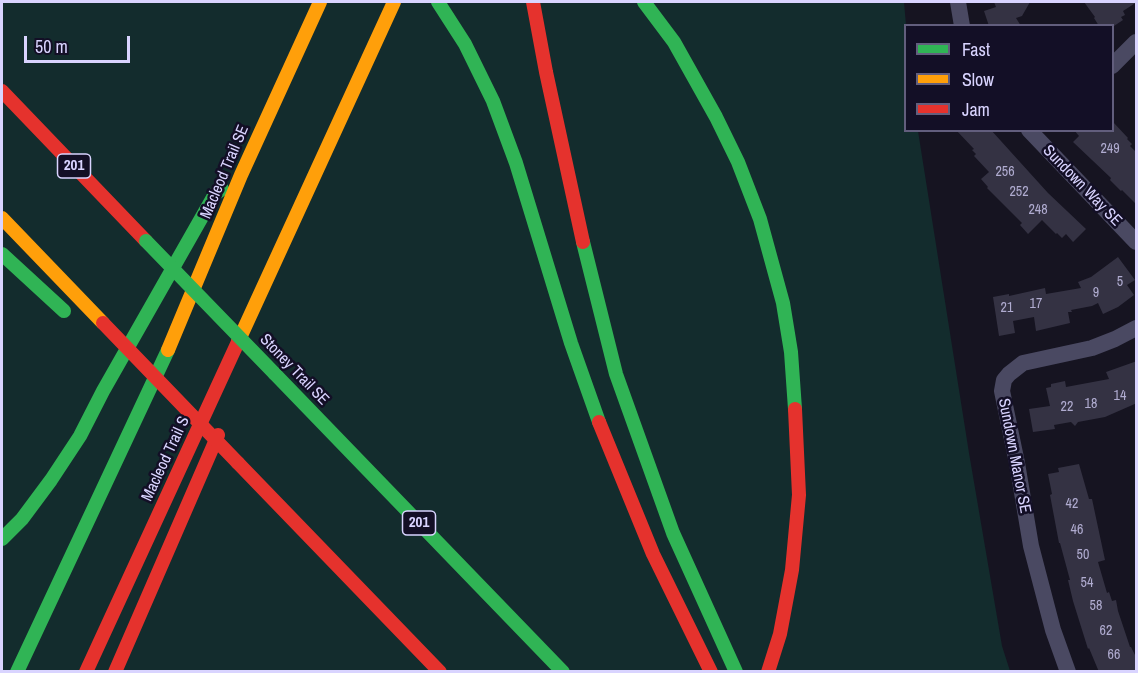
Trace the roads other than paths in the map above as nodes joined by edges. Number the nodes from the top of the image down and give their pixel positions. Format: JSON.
{"nodes":[{"id":1,"x":320,"y":2,"type":"edge"},
{"id":2,"x":394,"y":2,"type":"edge"},
{"id":3,"x":438,"y":2,"type":"edge"},
{"id":4,"x":533,"y":2,"type":"edge"},
{"id":5,"x":644,"y":2,"type":"edge"},
{"id":6,"x":957,"y":2,"type":"edge"},
{"id":7,"x":962,"y":24,"type":"edge"},
{"id":8,"x":1137,"y":42,"type":"edge"},
{"id":9,"x":1114,"y":65,"type":"edge"},
{"id":10,"x":2,"y":91,"type":"edge"},
{"id":11,"x":1037,"y":133,"type":"edge"},
{"id":12,"x":241,"y":175,"type":"junction"},
{"id":13,"x":2,"y":218,"type":"edge"},
{"id":14,"x":1137,"y":242,"type":"edge"},
{"id":15,"x":2,"y":255,"type":"edge"},
{"id":16,"x":276,"y":261,"type":"junction"},
{"id":17,"x":265,"y":315,"type":"dead end"},
{"id":18,"x":75,"y":321,"type":"dead end"},
{"id":19,"x":1137,"y":328,"type":"edge"},
{"id":20,"x":257,"y":336,"type":"dead end"},
{"id":21,"x":111,"y":354,"type":"dead end"},
{"id":22,"x":246,"y":368,"type":"dead end"},
{"id":23,"x":224,"y":420,"type":"dead end"},
{"id":24,"x":211,"y":435,"type":"junction"},
{"id":25,"x":2,"y":539,"type":"edge"},
{"id":26,"x":17,"y":672,"type":"edge"},
{"id":27,"x":86,"y":672,"type":"edge"},
{"id":28,"x":115,"y":672,"type":"edge"},
{"id":29,"x":440,"y":672,"type":"edge"},
{"id":30,"x":563,"y":672,"type":"edge"},
{"id":31,"x":711,"y":672,"type":"edge"},
{"id":32,"x":736,"y":672,"type":"edge"},
{"id":33,"x":768,"y":672,"type":"edge"},
{"id":34,"x":1068,"y":672,"type":"edge"}],
"edges":[{"from":1,"to":12,"type":"highway","name":"Macleod Trail SE"},
{"from":2,"to":16,"type":"highway"},
{"from":3,"to":31,"type":"highway"},
{"from":4,"to":32,"type":"highway"},
{"from":5,"to":33,"type":"highway"},
{"from":6,"to":7,"type":"street"},
{"from":8,"to":9,"type":"street"},
{"from":10,"to":30,"type":"highway","name":"Stoney Trail SE","number":"201","bridge":true},
{"from":11,"to":14,"type":"street","name":"Sundown Way SE"},
{"from":12,"to":25,"type":"highway"},
{"from":12,"to":26,"type":"highway","name":"Macleod Trail SE"},
{"from":13,"to":24,"type":"highway","bridge":true},
{"from":15,"to":18,"type":"highway"},
{"from":16,"to":17,"type":"highway"},
{"from":16,"to":27,"type":"highway","name":"Macleod Trail S"},
{"from":19,"to":34,"type":"street","name":"Sundown Manor SE"},
{"from":20,"to":22,"type":"highway"},
{"from":21,"to":24,"type":"highway","bridge":true},
{"from":23,"to":28,"type":"highway"},
{"from":24,"to":29,"type":"highway","bridge":true}]}
